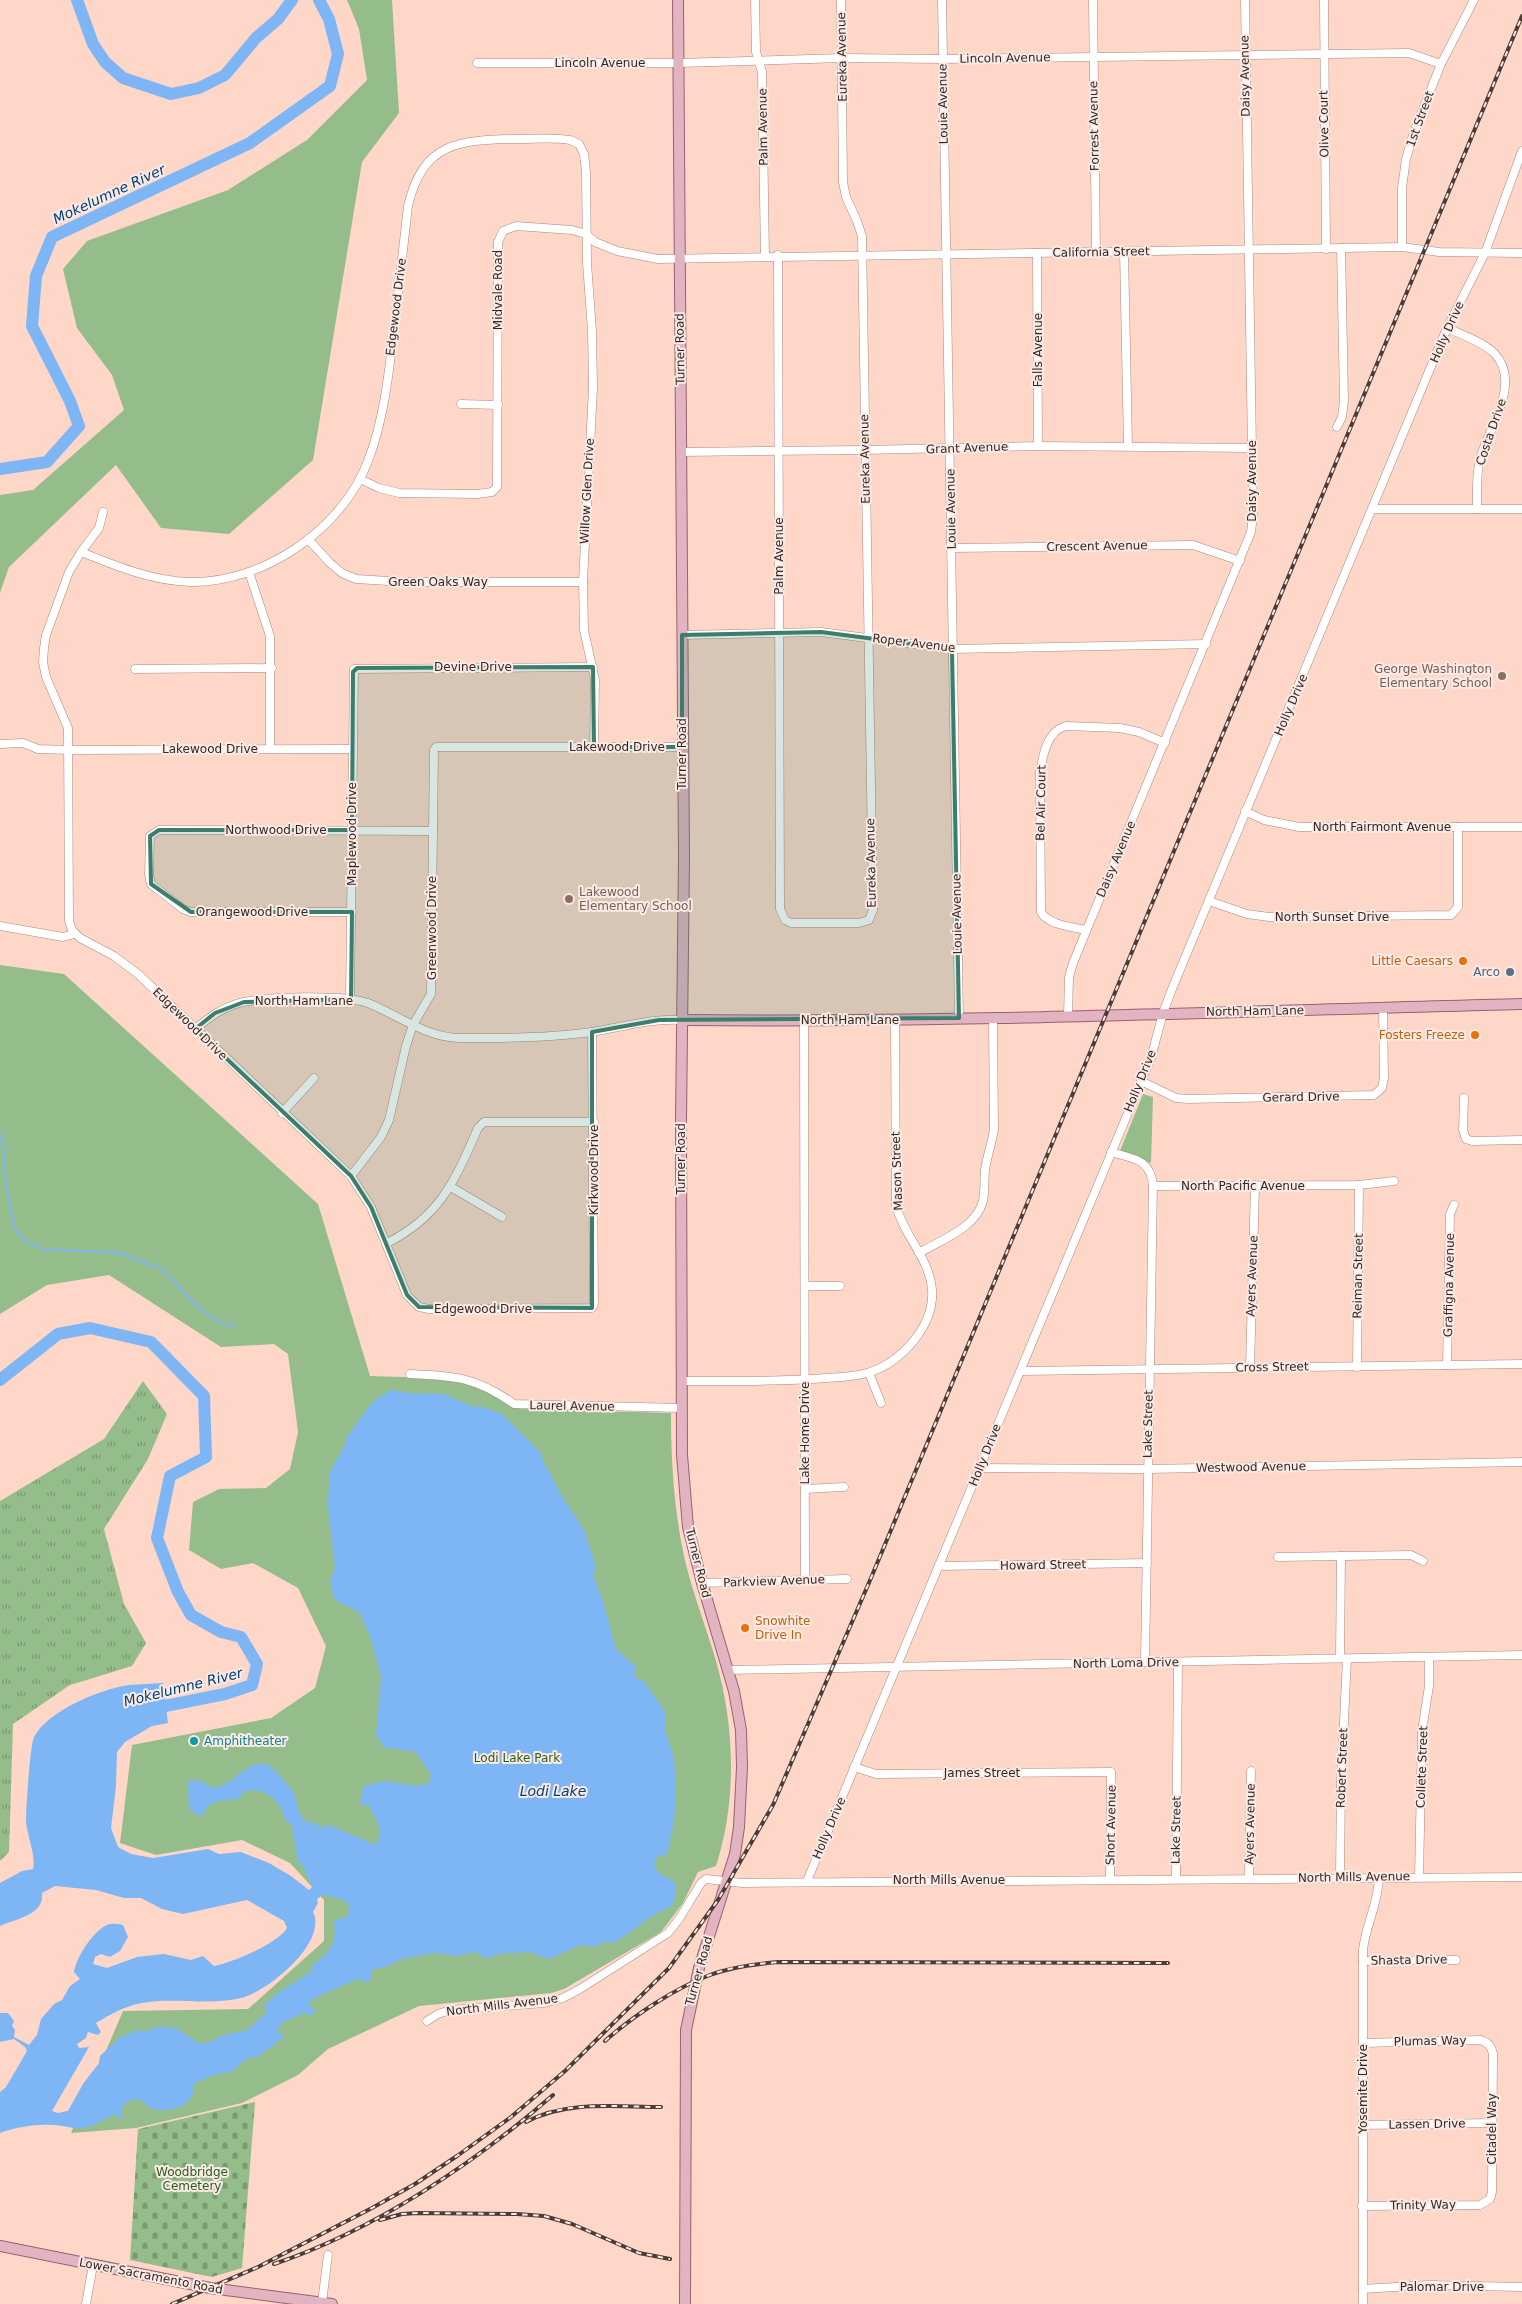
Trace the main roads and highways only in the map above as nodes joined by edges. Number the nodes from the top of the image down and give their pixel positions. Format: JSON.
{"nodes":[{"id":1,"x":678,"y":0,"type":"edge"},
{"id":2,"x":1522,"y":1004,"type":"edge"},
{"id":3,"x":682,"y":1020,"type":"junction"},
{"id":4,"x":0,"y":2246,"type":"edge"},
{"id":5,"x":327,"y":2303,"type":"edge"},
{"id":6,"x":685,"y":2304,"type":"edge"}],
"edges":[{"from":1,"to":3,"type":"main road","name":"Turner Road"},
{"from":2,"to":3,"type":"main road","name":"North Ham Lane"},
{"from":3,"to":6,"type":"main road","name":"Turner Road"},
{"from":4,"to":5,"type":"main road","name":"Lower Sacramento Road"}]}
